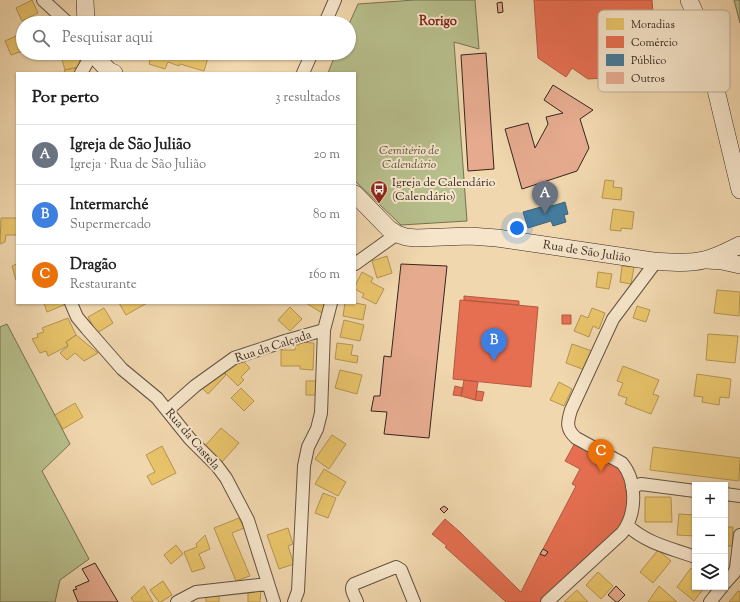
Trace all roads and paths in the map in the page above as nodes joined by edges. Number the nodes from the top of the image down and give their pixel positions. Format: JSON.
{"nodes":[{"id":1,"x":43,"y":0,"type":"edge"},
{"id":2,"x":85,"y":0,"type":"edge"},
{"id":3,"x":336,"y":0,"type":"edge"},
{"id":4,"x":689,"y":0,"type":"edge"},
{"id":5,"x":702,"y":0,"type":"edge"},
{"id":6,"x":693,"y":10,"type":"edge"},
{"id":7,"x":704,"y":10,"type":"edge"},
{"id":8,"x":60,"y":16,"type":"edge"},
{"id":9,"x":86,"y":16,"type":"edge"},
{"id":10,"x":328,"y":16,"type":"edge"},
{"id":11,"x":88,"y":60,"type":"edge"},
{"id":12,"x":99,"y":60,"type":"edge"},
{"id":13,"x":309,"y":60,"type":"edge"},
{"id":14,"x":82,"y":72,"type":"edge"},
{"id":15,"x":112,"y":72,"type":"edge"},
{"id":16,"x":303,"y":72,"type":"edge"},
{"id":17,"x":717,"y":92,"type":"edge"},
{"id":18,"x":724,"y":92,"type":"edge"},
{"id":19,"x":740,"y":158,"type":"edge"},
{"id":20,"x":740,"y":190,"type":"edge"},
{"id":21,"x":356,"y":195,"type":"edge"},
{"id":22,"x":397,"y":234,"type":"junction"},
{"id":23,"x":740,"y":245,"type":"edge"},
{"id":24,"x":740,"y":257,"type":"edge"},
{"id":25,"x":705,"y":260,"type":"junction"},
{"id":26,"x":653,"y":261,"type":"junction"},
{"id":27,"x":356,"y":263,"type":"edge"},
{"id":28,"x":740,"y":265,"type":"edge"},
{"id":29,"x":71,"y":304,"type":"edge"},
{"id":30,"x":331,"y":304,"type":"edge"},
{"id":31,"x":324,"y":330,"type":"junction"},
{"id":32,"x":168,"y":410,"type":"junction"},
{"id":33,"x":632,"y":486,"type":"junction"},
{"id":34,"x":692,"y":491,"type":"edge"},
{"id":35,"x":728,"y":494,"type":"edge"},
{"id":36,"x":740,"y":496,"type":"edge"},
{"id":37,"x":628,"y":526,"type":"junction"},
{"id":38,"x":740,"y":535,"type":"edge"},
{"id":39,"x":692,"y":556,"type":"edge"},
{"id":40,"x":728,"y":578,"type":"edge"},
{"id":41,"x":268,"y":584,"type":"junction"},
{"id":42,"x":719,"y":590,"type":"edge"},
{"id":43,"x":177,"y":602,"type":"edge"},
{"id":44,"x":274,"y":602,"type":"edge"},
{"id":45,"x":294,"y":602,"type":"edge"},
{"id":46,"x":357,"y":602,"type":"edge"},
{"id":47,"x":414,"y":602,"type":"edge"},
{"id":48,"x":547,"y":602,"type":"edge"},
{"id":49,"x":710,"y":602,"type":"edge"}],
"edges":[{"from":1,"to":8,"type":"street"},
{"from":2,"to":9,"type":"street"},
{"from":3,"to":10,"type":"street"},
{"from":4,"to":6,"type":"street"},
{"from":5,"to":7,"type":"street"},
{"from":11,"to":14,"type":"street"},
{"from":12,"to":15,"type":"street"},
{"from":13,"to":16,"type":"street"},
{"from":17,"to":20,"type":"street"},
{"from":18,"to":19,"type":"street"},
{"from":21,"to":22,"type":"street"},
{"from":22,"to":26,"type":"street","name":"Rua de São Julião"},
{"from":22,"to":27,"type":"street"},
{"from":23,"to":24,"type":"street"},
{"from":23,"to":25,"type":"street","name":"Rua de São Julião"},
{"from":25,"to":26,"type":"street","name":"Rua de São Julião"},
{"from":25,"to":28,"type":"street","name":"Rua de São Julião"},
{"from":26,"to":33,"type":"street"},
{"from":29,"to":32,"type":"street","name":"Rua da Castela"},
{"from":30,"to":31,"type":"street"},
{"from":31,"to":32,"type":"street","name":"Rua da Calçada"},
{"from":31,"to":45,"type":"street"},
{"from":32,"to":41,"type":"street","name":"Rua da Castela"},
{"from":33,"to":34,"type":"street"},
{"from":33,"to":37,"type":"street"},
{"from":35,"to":36,"type":"street"},
{"from":37,"to":39,"type":"street"},
{"from":37,"to":48,"type":"street"},
{"from":38,"to":40,"type":"street"},
{"from":41,"to":43,"type":"street"},
{"from":41,"to":44,"type":"street","name":"Rua da Castela"},
{"from":42,"to":49,"type":"street"},
{"from":46,"to":47,"type":"street"}]}
